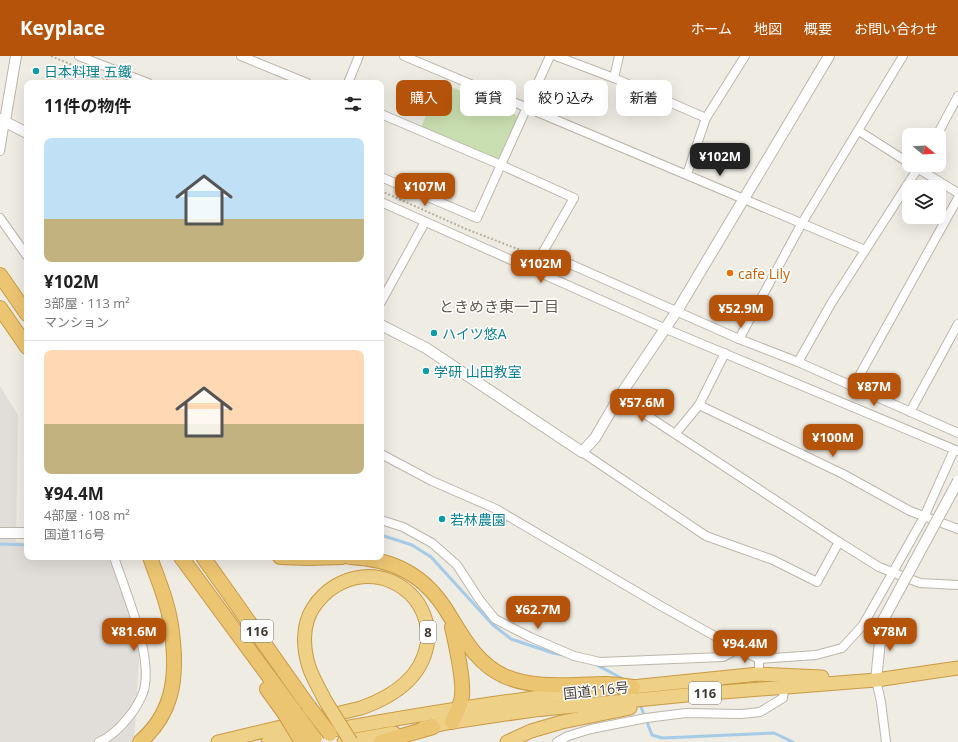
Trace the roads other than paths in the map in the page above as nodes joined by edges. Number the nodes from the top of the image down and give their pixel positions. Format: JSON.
{"nodes":[{"id":1,"x":16,"y":56,"type":"edge"},
{"id":2,"x":79,"y":56,"type":"edge"},
{"id":3,"x":241,"y":56,"type":"edge"},
{"id":4,"x":359,"y":56,"type":"edge"},
{"id":5,"x":404,"y":56,"type":"edge"},
{"id":6,"x":550,"y":56,"type":"edge"},
{"id":7,"x":556,"y":56,"type":"edge"},
{"id":8,"x":619,"y":56,"type":"edge"},
{"id":9,"x":745,"y":56,"type":"edge"},
{"id":10,"x":829,"y":56,"type":"edge"},
{"id":11,"x":903,"y":56,"type":"edge"},
{"id":12,"x":614,"y":78,"type":"junction"},
{"id":13,"x":140,"y":80,"type":"edge"},
{"id":14,"x":300,"y":80,"type":"edge"},
{"id":15,"x":349,"y":80,"type":"edge"},
{"id":16,"x":539,"y":80,"type":"edge"},
{"id":17,"x":958,"y":96,"type":"edge"},
{"id":18,"x":524,"y":108,"type":"edge"},
{"id":19,"x":524,"y":113,"type":"edge"},
{"id":20,"x":384,"y":115,"type":"edge"},
{"id":21,"x":543,"y":116,"type":"edge"},
{"id":22,"x":706,"y":118,"type":"junction"},
{"id":23,"x":3,"y":120,"type":"edge"},
{"id":24,"x":940,"y":128,"type":"edge"},
{"id":25,"x":24,"y":131,"type":"edge"},
{"id":26,"x":859,"y":131,"type":"junction"},
{"id":27,"x":0,"y":151,"type":"edge"},
{"id":28,"x":902,"y":159,"type":"edge"},
{"id":29,"x":501,"y":165,"type":"junction"},
{"id":30,"x":912,"y":172,"type":"edge"},
{"id":31,"x":925,"y":172,"type":"edge"},
{"id":32,"x":686,"y":174,"type":"junction"},
{"id":33,"x":384,"y":178,"type":"edge"},
{"id":34,"x":958,"y":193,"type":"edge"},
{"id":35,"x":958,"y":198,"type":"edge"},
{"id":36,"x":745,"y":199,"type":"junction"},
{"id":37,"x":384,"y":203,"type":"edge"},
{"id":38,"x":0,"y":218,"type":"edge"},
{"id":39,"x":425,"y":222,"type":"junction"},
{"id":40,"x":802,"y":223,"type":"junction"},
{"id":41,"x":866,"y":250,"type":"junction"},
{"id":42,"x":24,"y":252,"type":"edge"},
{"id":43,"x":0,"y":275,"type":"edge"},
{"id":44,"x":384,"y":297,"type":"edge"},
{"id":45,"x":0,"y":308,"type":"edge"},
{"id":46,"x":24,"y":310,"type":"edge"},
{"id":47,"x":677,"y":311,"type":"junction"},
{"id":48,"x":958,"y":324,"type":"edge"},
{"id":49,"x":384,"y":327,"type":"edge"},
{"id":50,"x":666,"y":329,"type":"junction"},
{"id":51,"x":739,"y":339,"type":"junction"},
{"id":52,"x":24,"y":343,"type":"edge"},
{"id":53,"x":725,"y":353,"type":"junction"},
{"id":54,"x":798,"y":362,"type":"junction"},
{"id":55,"x":853,"y":387,"type":"junction"},
{"id":56,"x":620,"y":397,"type":"junction"},
{"id":57,"x":699,"y":406,"type":"junction"},
{"id":58,"x":910,"y":412,"type":"junction"},
{"id":59,"x":676,"y":433,"type":"junction"},
{"id":60,"x":958,"y":433,"type":"edge"},
{"id":61,"x":956,"y":451,"type":"edge"},
{"id":62,"x":582,"y":452,"type":"junction"},
{"id":63,"x":384,"y":456,"type":"edge"},
{"id":64,"x":958,"y":481,"type":"edge"},
{"id":65,"x":924,"y":517,"type":"junction"},
{"id":66,"x":384,"y":521,"type":"edge"},
{"id":67,"x":958,"y":529,"type":"edge"},
{"id":68,"x":0,"y":532,"type":"edge"},
{"id":69,"x":24,"y":533,"type":"edge"},
{"id":70,"x":840,"y":542,"type":"junction"},
{"id":71,"x":115,"y":560,"type":"edge"},
{"id":72,"x":151,"y":560,"type":"edge"},
{"id":73,"x":183,"y":560,"type":"edge"},
{"id":74,"x":205,"y":560,"type":"edge"},
{"id":75,"x":374,"y":560,"type":"edge"},
{"id":76,"x":893,"y":572,"type":"junction"},
{"id":77,"x":958,"y":585,"type":"edge"},
{"id":78,"x":447,"y":611,"type":"junction"},
{"id":79,"x":738,"y":649,"type":"junction"},
{"id":80,"x":759,"y":659,"type":"junction"},
{"id":81,"x":958,"y":668,"type":"edge"},
{"id":82,"x":759,"y":674,"type":"junction"},
{"id":83,"x":876,"y":680,"type":"junction"},
{"id":84,"x":633,"y":687,"type":"junction"},
{"id":85,"x":784,"y":687,"type":"junction"},
{"id":86,"x":697,"y":694,"type":"junction"},
{"id":87,"x":459,"y":708,"type":"junction"},
{"id":88,"x":452,"y":722,"type":"junction"},
{"id":89,"x":433,"y":727,"type":"junction"},
{"id":90,"x":320,"y":739,"type":"edge"},
{"id":91,"x":99,"y":742,"type":"edge"},
{"id":92,"x":140,"y":742,"type":"edge"},
{"id":93,"x":218,"y":742,"type":"edge"},
{"id":94,"x":268,"y":742,"type":"edge"},
{"id":95,"x":344,"y":742,"type":"edge"},
{"id":96,"x":351,"y":742,"type":"edge"},
{"id":97,"x":382,"y":742,"type":"edge"},
{"id":98,"x":507,"y":742,"type":"edge"},
{"id":99,"x":557,"y":742,"type":"edge"},
{"id":100,"x":886,"y":742,"type":"edge"}],
"edges":[{"from":1,"to":23,"type":"street"},
{"from":2,"to":13,"type":"street"},
{"from":3,"to":14,"type":"street"},
{"from":4,"to":15,"type":"street"},
{"from":5,"to":18,"type":"street"},
{"from":6,"to":16,"type":"street"},
{"from":7,"to":12,"type":"street"},
{"from":8,"to":12,"type":"street"},
{"from":9,"to":22,"type":"street"},
{"from":10,"to":36,"type":"street"},
{"from":11,"to":26,"type":"street"},
{"from":12,"to":22,"type":"street"},
{"from":17,"to":24,"type":"street"},
{"from":19,"to":29,"type":"street"},
{"from":20,"to":29,"type":"street"},
{"from":21,"to":32,"type":"street"},
{"from":22,"to":32,"type":"street"},
{"from":23,"to":25,"type":"street"},
{"from":23,"to":27,"type":"street"},
{"from":26,"to":28,"type":"street"},
{"from":26,"to":40,"type":"street"},
{"from":29,"to":33,"type":"street"},
{"from":29,"to":47,"type":"street"},
{"from":30,"to":41,"type":"street"},
{"from":31,"to":34,"type":"street"},
{"from":32,"to":36,"type":"street"},
{"from":35,"to":55,"type":"street"},
{"from":36,"to":40,"type":"street"},
{"from":36,"to":47,"type":"street"},
{"from":37,"to":39,"type":"street"},
{"from":38,"to":42,"type":"street"},
{"from":39,"to":44,"type":"street"},
{"from":39,"to":50,"type":"street"},
{"from":40,"to":41,"type":"street"},
{"from":40,"to":51,"type":"street"},
{"from":41,"to":54,"type":"street"},
{"from":43,"to":46,"type":"highway"},
{"from":45,"to":52,"type":"highway"},
{"from":47,"to":50,"type":"street"},
{"from":47,"to":51,"type":"street"},
{"from":48,"to":58,"type":"street"},
{"from":49,"to":62,"type":"street"},
{"from":50,"to":53,"type":"street"},
{"from":50,"to":56,"type":"street"},
{"from":51,"to":54,"type":"street"},
{"from":53,"to":57,"type":"street"},
{"from":53,"to":61,"type":"street"},
{"from":54,"to":55,"type":"street"},
{"from":55,"to":58,"type":"street"},
{"from":56,"to":59,"type":"street"},
{"from":56,"to":62,"type":"street"},
{"from":57,"to":59,"type":"street"},
{"from":57,"to":65,"type":"street"},
{"from":58,"to":60,"type":"street"},
{"from":59,"to":70,"type":"street"},
{"from":61,"to":65,"type":"street"},
{"from":62,"to":70,"type":"street"},
{"from":63,"to":79,"type":"street"},
{"from":64,"to":83,"type":"street","bridge":true},
{"from":65,"to":67,"type":"street"},
{"from":65,"to":76,"type":"street"},
{"from":66,"to":79,"type":"street"},
{"from":68,"to":69,"type":"street"},
{"from":70,"to":76,"type":"street"},
{"from":71,"to":91,"type":"street"},
{"from":72,"to":92,"type":"highway"},
{"from":73,"to":90,"type":"highway","number":"116","bridge":true},
{"from":74,"to":90,"type":"highway","number":"116","bridge":true},
{"from":75,"to":78,"type":"highway","number":"116"},
{"from":76,"to":77,"type":"street"},
{"from":76,"to":80,"type":"street"},
{"from":78,"to":84,"type":"highway","number":"116"},
{"from":78,"to":87,"type":"highway"},
{"from":79,"to":80,"type":"street"},
{"from":80,"to":82,"type":"street"},
{"from":81,"to":83,"type":"highway","name":"国道116号","number":"116"},
{"from":82,"to":83,"type":"highway","name":"国道116号","number":"116"},
{"from":82,"to":84,"type":"highway","name":"国道116号","number":"116"},
{"from":83,"to":85,"type":"highway","name":"国道116号","number":"116"},
{"from":83,"to":100,"type":"street"},
{"from":84,"to":87,"type":"highway","name":"国道116号","number":"116"},
{"from":85,"to":86,"type":"highway","name":"国道116号","number":"116"},
{"from":85,"to":99,"type":"street"},
{"from":86,"to":88,"type":"highway","name":"国道116号","number":"116"},
{"from":86,"to":98,"type":"highway"},
{"from":87,"to":88,"type":"highway"},
{"from":87,"to":90,"type":"highway","name":"国道116号","number":"116"},
{"from":88,"to":89,"type":"highway","name":"国道116号","number":"116"},
{"from":89,"to":95,"type":"highway","name":"国道116号","number":"116"},
{"from":89,"to":97,"type":"highway","number":"116"},
{"from":90,"to":94,"type":"highway","name":"国道116号"},
{"from":93,"to":96,"type":"highway","number":"8","bridge":true}]}
